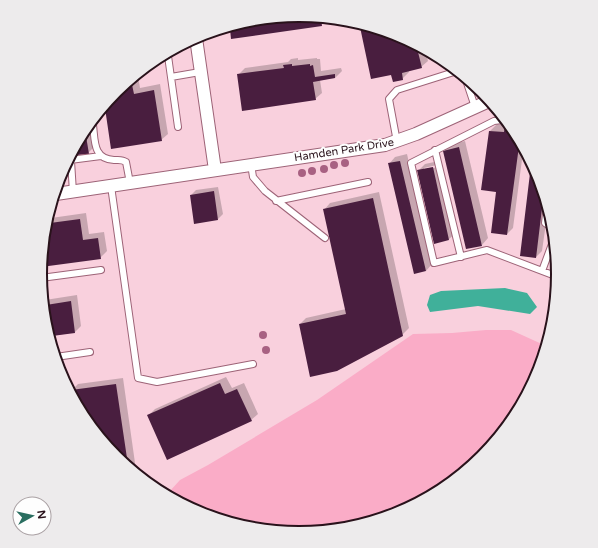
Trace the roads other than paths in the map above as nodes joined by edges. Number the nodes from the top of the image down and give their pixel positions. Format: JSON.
{"nodes":[{"id":1,"x":197,"y":44,"type":"edge"},
{"id":2,"x":168,"y":59,"type":"edge"},
{"id":3,"x":200,"y":72,"type":"junction"},
{"id":4,"x":451,"y":73,"type":"edge"},
{"id":5,"x":171,"y":77,"type":"junction"},
{"id":6,"x":469,"y":89,"type":"edge"},
{"id":7,"x":484,"y":103,"type":"edge"},
{"id":8,"x":476,"y":107,"type":"junction"},
{"id":9,"x":499,"y":120,"type":"edge"},
{"id":10,"x":178,"y":127,"type":"dead end"},
{"id":11,"x":93,"y":128,"type":"edge"},
{"id":12,"x":397,"y":142,"type":"junction"},
{"id":13,"x":435,"y":150,"type":"junction"},
{"id":14,"x":101,"y":156,"type":"junction"},
{"id":15,"x":75,"y":159,"type":"edge"},
{"id":16,"x":251,"y":164,"type":"junction"},
{"id":17,"x":71,"y":168,"type":"edge"},
{"id":18,"x":215,"y":170,"type":"junction"},
{"id":19,"x":368,"y":182,"type":"dead end"},
{"id":20,"x":130,"y":183,"type":"junction"},
{"id":21,"x":111,"y":186,"type":"junction"},
{"id":22,"x":73,"y":192,"type":"junction"},
{"id":23,"x":60,"y":194,"type":"edge"},
{"id":24,"x":276,"y":200,"type":"junction"},
{"id":25,"x":325,"y":238,"type":"dead end"},
{"id":26,"x":550,"y":250,"type":"edge"},
{"id":27,"x":461,"y":257,"type":"junction"},
{"id":28,"x":101,"y":270,"type":"dead end"},
{"id":29,"x":542,"y":270,"type":"junction"},
{"id":30,"x":551,"y":274,"type":"edge"},
{"id":31,"x":47,"y":277,"type":"edge"},
{"id":32,"x":90,"y":352,"type":"dead end"},
{"id":33,"x":61,"y":356,"type":"edge"},
{"id":34,"x":253,"y":364,"type":"dead end"}],
"edges":[{"from":1,"to":3,"type":"street"},
{"from":2,"to":5,"type":"lane"},
{"from":3,"to":5,"type":"lane"},
{"from":3,"to":18,"type":"street"},
{"from":4,"to":12,"type":"lane"},
{"from":5,"to":10,"type":"lane"},
{"from":6,"to":8,"type":"lane"},
{"from":7,"to":8,"type":"street","name":"Hamden Park Drive"},
{"from":8,"to":12,"type":"street","name":"Hamden Park Drive"},
{"from":9,"to":13,"type":"lane"},
{"from":11,"to":14,"type":"lane"},
{"from":12,"to":16,"type":"street","name":"Hamden Park Drive"},
{"from":13,"to":27,"type":"lane"},
{"from":13,"to":27,"type":"lane"},
{"from":14,"to":15,"type":"lane"},
{"from":14,"to":20,"type":"lane"},
{"from":16,"to":18,"type":"street","name":"Hamden Park Drive"},
{"from":16,"to":24,"type":"lane"},
{"from":17,"to":22,"type":"lane"},
{"from":18,"to":20,"type":"street","name":"Hamden Park Drive"},
{"from":19,"to":24,"type":"lane"},
{"from":20,"to":21,"type":"street","name":"Hamden Park Drive"},
{"from":21,"to":22,"type":"street","name":"Hamden Park Drive"},
{"from":21,"to":34,"type":"lane"},
{"from":22,"to":23,"type":"street","name":"Hamden Park Drive"},
{"from":24,"to":25,"type":"lane"},
{"from":26,"to":29,"type":"lane"},
{"from":27,"to":29,"type":"lane"},
{"from":28,"to":31,"type":"lane"},
{"from":29,"to":30,"type":"lane"},
{"from":32,"to":33,"type":"lane"}]}
